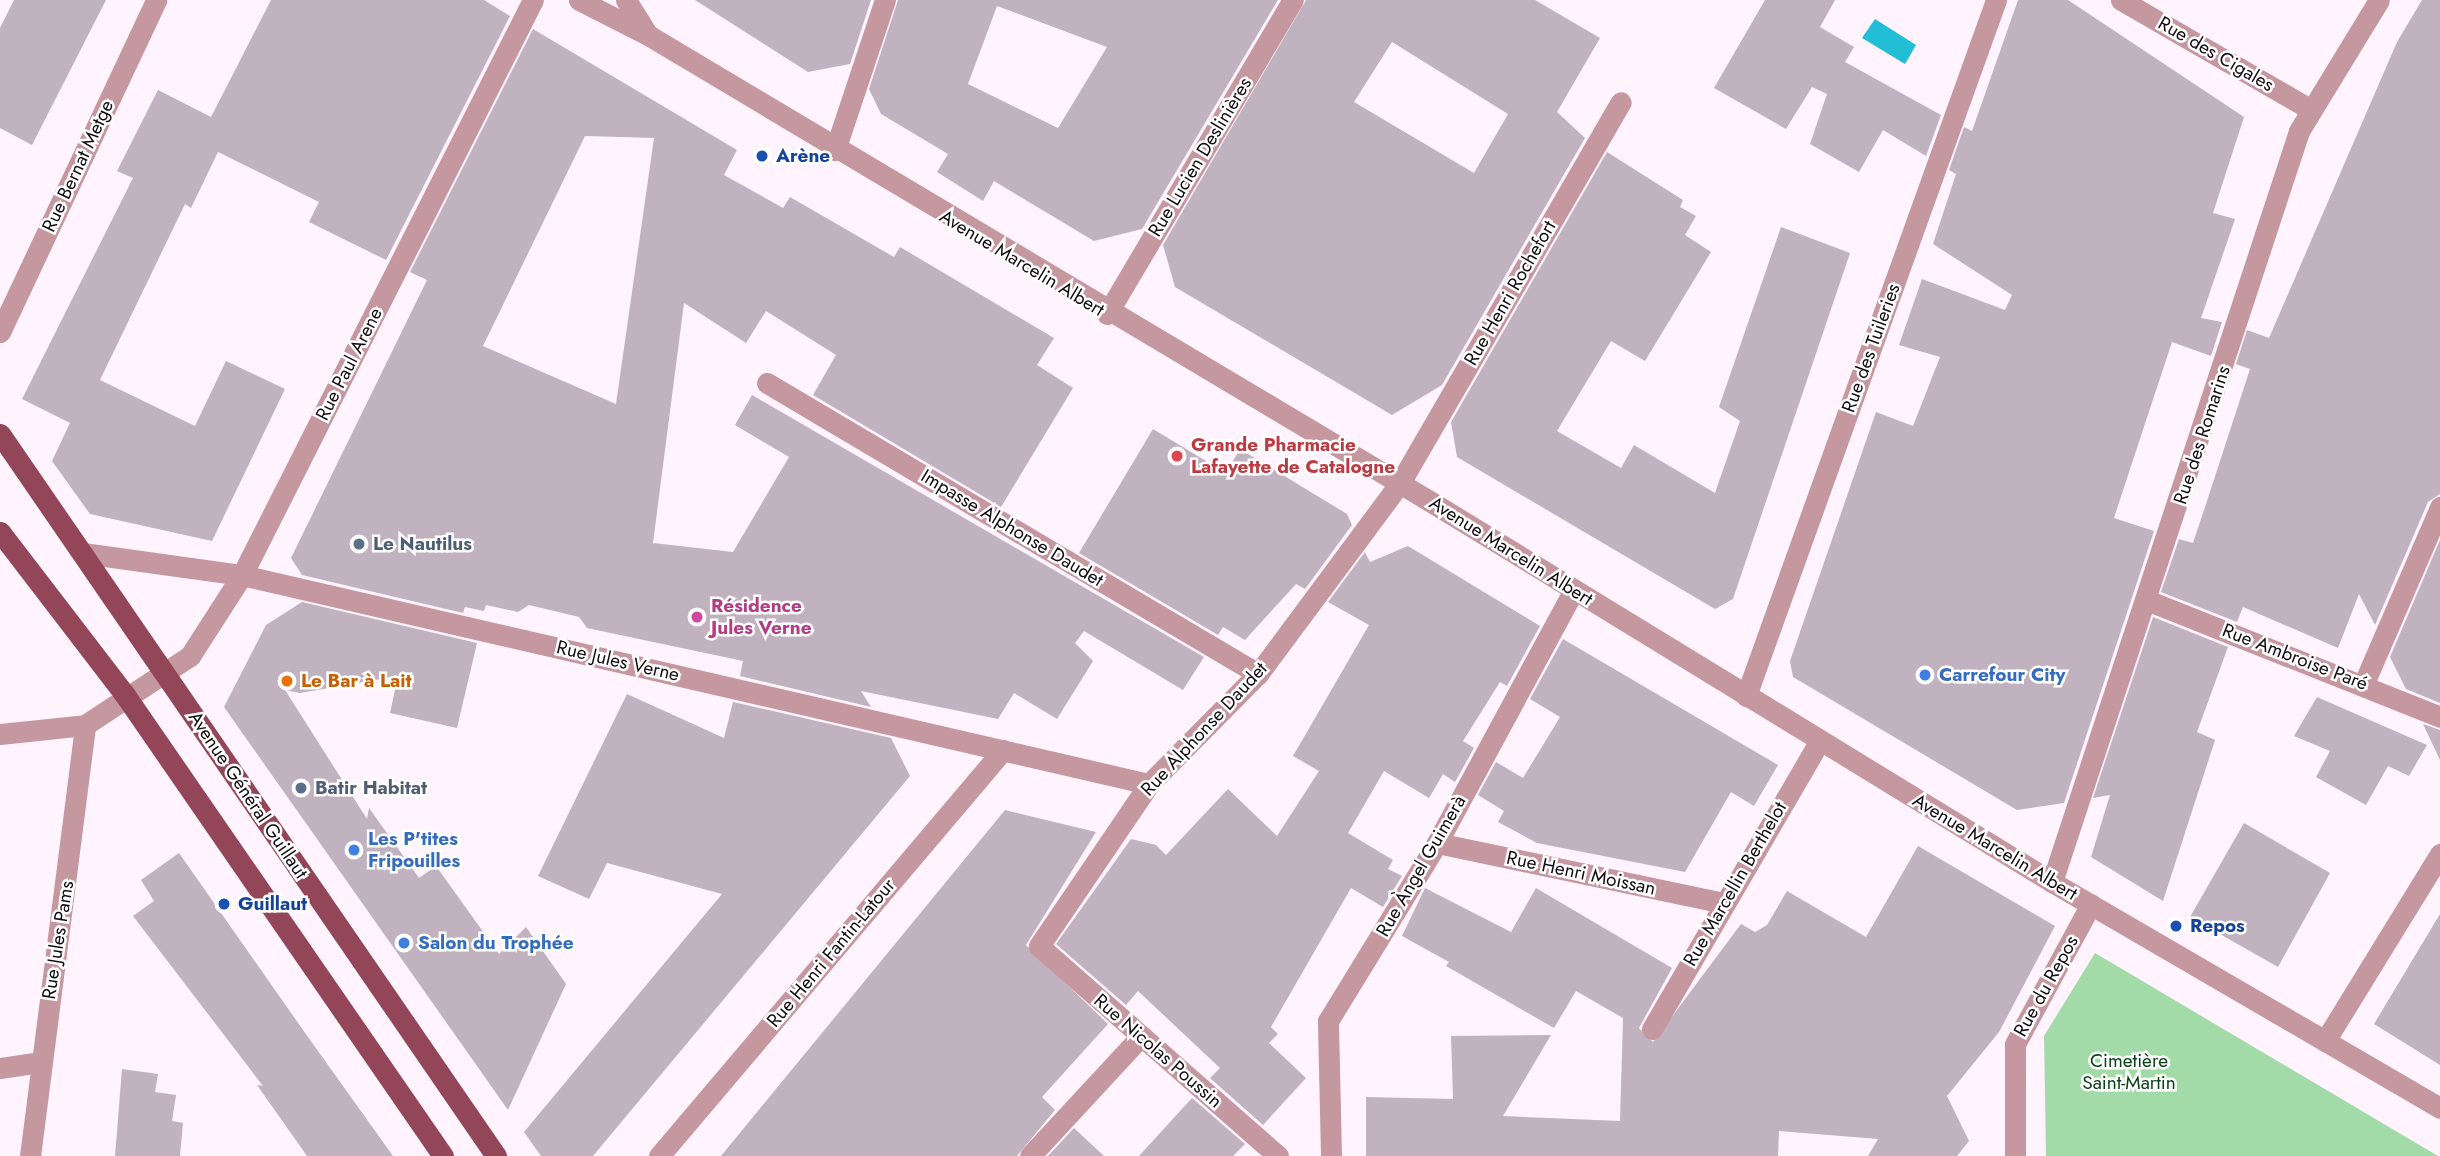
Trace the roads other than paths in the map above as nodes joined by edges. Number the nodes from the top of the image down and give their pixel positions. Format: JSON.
{"nodes":[{"id":1,"x":156,"y":0,"type":"edge"},
{"id":2,"x":533,"y":0,"type":"edge"},
{"id":3,"x":579,"y":0,"type":"edge"},
{"id":4,"x":626,"y":0,"type":"edge"},
{"id":5,"x":885,"y":0,"type":"edge"},
{"id":6,"x":1293,"y":0,"type":"edge"},
{"id":7,"x":1996,"y":0,"type":"edge"},
{"id":8,"x":2121,"y":0,"type":"edge"},
{"id":9,"x":2379,"y":0,"type":"edge"},
{"id":10,"x":648,"y":35,"type":"junction"},
{"id":11,"x":1621,"y":102,"type":"dead end"},
{"id":12,"x":2310,"y":108,"type":"junction"},
{"id":13,"x":835,"y":150,"type":"junction"},
{"id":14,"x":1107,"y":314,"type":"junction"},
{"id":15,"x":0,"y":332,"type":"edge"},
{"id":16,"x":767,"y":383,"type":"dead end"},
{"id":17,"x":0,"y":434,"type":"edge"},
{"id":18,"x":1400,"y":483,"type":"junction"},
{"id":19,"x":2440,"y":507,"type":"edge"},
{"id":20,"x":0,"y":532,"type":"edge"},
{"id":21,"x":83,"y":553,"type":"junction"},
{"id":22,"x":242,"y":575,"type":"junction"},
{"id":23,"x":1574,"y":590,"type":"junction"},
{"id":24,"x":2149,"y":601,"type":"junction"},
{"id":25,"x":164,"y":668,"type":"junction"},
{"id":26,"x":1258,"y":674,"type":"junction"},
{"id":27,"x":2364,"y":683,"type":"junction"},
{"id":28,"x":125,"y":695,"type":"junction"},
{"id":29,"x":1746,"y":696,"type":"junction"},
{"id":30,"x":2440,"y":717,"type":"edge"},
{"id":31,"x":85,"y":725,"type":"junction"},
{"id":32,"x":0,"y":734,"type":"edge"},
{"id":33,"x":1819,"y":740,"type":"junction"},
{"id":34,"x":1003,"y":750,"type":"junction"},
{"id":35,"x":1149,"y":784,"type":"junction"},
{"id":36,"x":1437,"y":843,"type":"junction"},
{"id":37,"x":2440,"y":854,"type":"edge"},
{"id":38,"x":2052,"y":882,"type":"junction"},
{"id":39,"x":1724,"y":902,"type":"junction"},
{"id":40,"x":2091,"y":904,"type":"junction"},
{"id":41,"x":1039,"y":946,"type":"joint"},
{"id":42,"x":1652,"y":1029,"type":"dead end"},
{"id":43,"x":1140,"y":1036,"type":"junction"},
{"id":44,"x":2325,"y":1041,"type":"junction"},
{"id":45,"x":40,"y":1062,"type":"junction"},
{"id":46,"x":0,"y":1068,"type":"edge"},
{"id":47,"x":2440,"y":1108,"type":"edge"},
{"id":48,"x":30,"y":1156,"type":"edge"},
{"id":49,"x":443,"y":1156,"type":"edge"},
{"id":50,"x":496,"y":1156,"type":"edge"},
{"id":51,"x":659,"y":1156,"type":"edge"},
{"id":52,"x":1030,"y":1156,"type":"edge"},
{"id":53,"x":1278,"y":1156,"type":"edge"},
{"id":54,"x":1331,"y":1156,"type":"edge"},
{"id":55,"x":2015,"y":1156,"type":"edge"}],
"edges":[{"from":1,"to":15,"type":"street","name":"Rue Bernat Metge"},
{"from":2,"to":22,"type":"street","name":"Rue Paul Arene"},
{"from":3,"to":10,"type":"street","name":"Avenue Marcelin Albert"},
{"from":4,"to":10,"type":"street"},
{"from":5,"to":13,"type":"street"},
{"from":6,"to":14,"type":"street","name":"Rue Lucien Deslinières"},
{"from":7,"to":29,"type":"street","name":"Rue des Tuileries"},
{"from":8,"to":12,"type":"street","name":"Rue des Cigales"},
{"from":9,"to":12,"type":"street","name":"Rue des Romarins"},
{"from":10,"to":13,"type":"street","name":"Avenue Marcelin Albert"},
{"from":11,"to":18,"type":"street","name":"Rue Henri Rochefort"},
{"from":12,"to":24,"type":"street","name":"Rue des Romarins"},
{"from":13,"to":14,"type":"street","name":"Avenue Marcelin Albert"},
{"from":14,"to":18,"type":"street","name":"Avenue Marcelin Albert"},
{"from":16,"to":26,"type":"street","name":"Impasse Alphonse Daudet"},
{"from":17,"to":21,"type":"main road","name":"Avenue Général Guillaut"},
{"from":18,"to":23,"type":"street","name":"Avenue Marcelin Albert"},
{"from":18,"to":26,"type":"street","name":"Rue Alphonse Daudet"},
{"from":19,"to":27,"type":"street"},
{"from":20,"to":28,"type":"main road"},
{"from":21,"to":22,"type":"street","name":"Rue Jules Verne"},
{"from":21,"to":25,"type":"main road","name":"Avenue Général Guillaut"},
{"from":22,"to":25,"type":"street","name":"Rue Paul Arene"},
{"from":22,"to":34,"type":"street","name":"Rue Jules Verne"},
{"from":23,"to":29,"type":"street","name":"Avenue Marcelin Albert"},
{"from":23,"to":36,"type":"street","name":"Rue Àngel Guimerà"},
{"from":24,"to":27,"type":"street","name":"Rue Ambroise Paré"},
{"from":24,"to":38,"type":"street","name":"Rue des Romarins"},
{"from":25,"to":28,"type":"street","name":"Rue Paul Arene"},
{"from":25,"to":50,"type":"main road","name":"Avenue Général Guillaut"},
{"from":26,"to":35,"type":"street","name":"Rue Alphonse Daudet"},
{"from":27,"to":30,"type":"street","name":"Rue Ambroise Paré"},
{"from":28,"to":31,"type":"street","name":"Rue Paul Arene"},
{"from":28,"to":49,"type":"main road"},
{"from":29,"to":33,"type":"street","name":"Avenue Marcelin Albert"},
{"from":31,"to":32,"type":"street"},
{"from":31,"to":45,"type":"street","name":"Rue Jules Pams"},
{"from":33,"to":38,"type":"street","name":"Avenue Marcelin Albert"},
{"from":33,"to":39,"type":"street","name":"Rue Marcellin Berthelot"},
{"from":34,"to":35,"type":"street","name":"Rue Jules Verne"},
{"from":34,"to":51,"type":"street","name":"Rue Henri Fantin-Latour"},
{"from":35,"to":41,"type":"street","name":"Rue Alphonse Daudet"},
{"from":36,"to":39,"type":"street","name":"Rue Henri Moissan"},
{"from":36,"to":54,"type":"street","name":"Rue Àngel Guimerà"},
{"from":37,"to":44,"type":"street"},
{"from":38,"to":40,"type":"street","name":"Avenue Marcelin Albert"},
{"from":39,"to":42,"type":"street","name":"Rue Marcellin Berthelot"},
{"from":40,"to":44,"type":"street","name":"Avenue Marcelin Albert"},
{"from":40,"to":55,"type":"street","name":"Rue du Repos"},
{"from":41,"to":43,"type":"street","name":"Rue Nicolas Poussin"},
{"from":43,"to":52,"type":"street"},
{"from":43,"to":53,"type":"street","name":"Rue Nicolas Poussin"},
{"from":44,"to":47,"type":"street","name":"Avenue Marcelin Albert"},
{"from":45,"to":46,"type":"street"},
{"from":45,"to":48,"type":"street","name":"Rue Jules Pams"}]}
